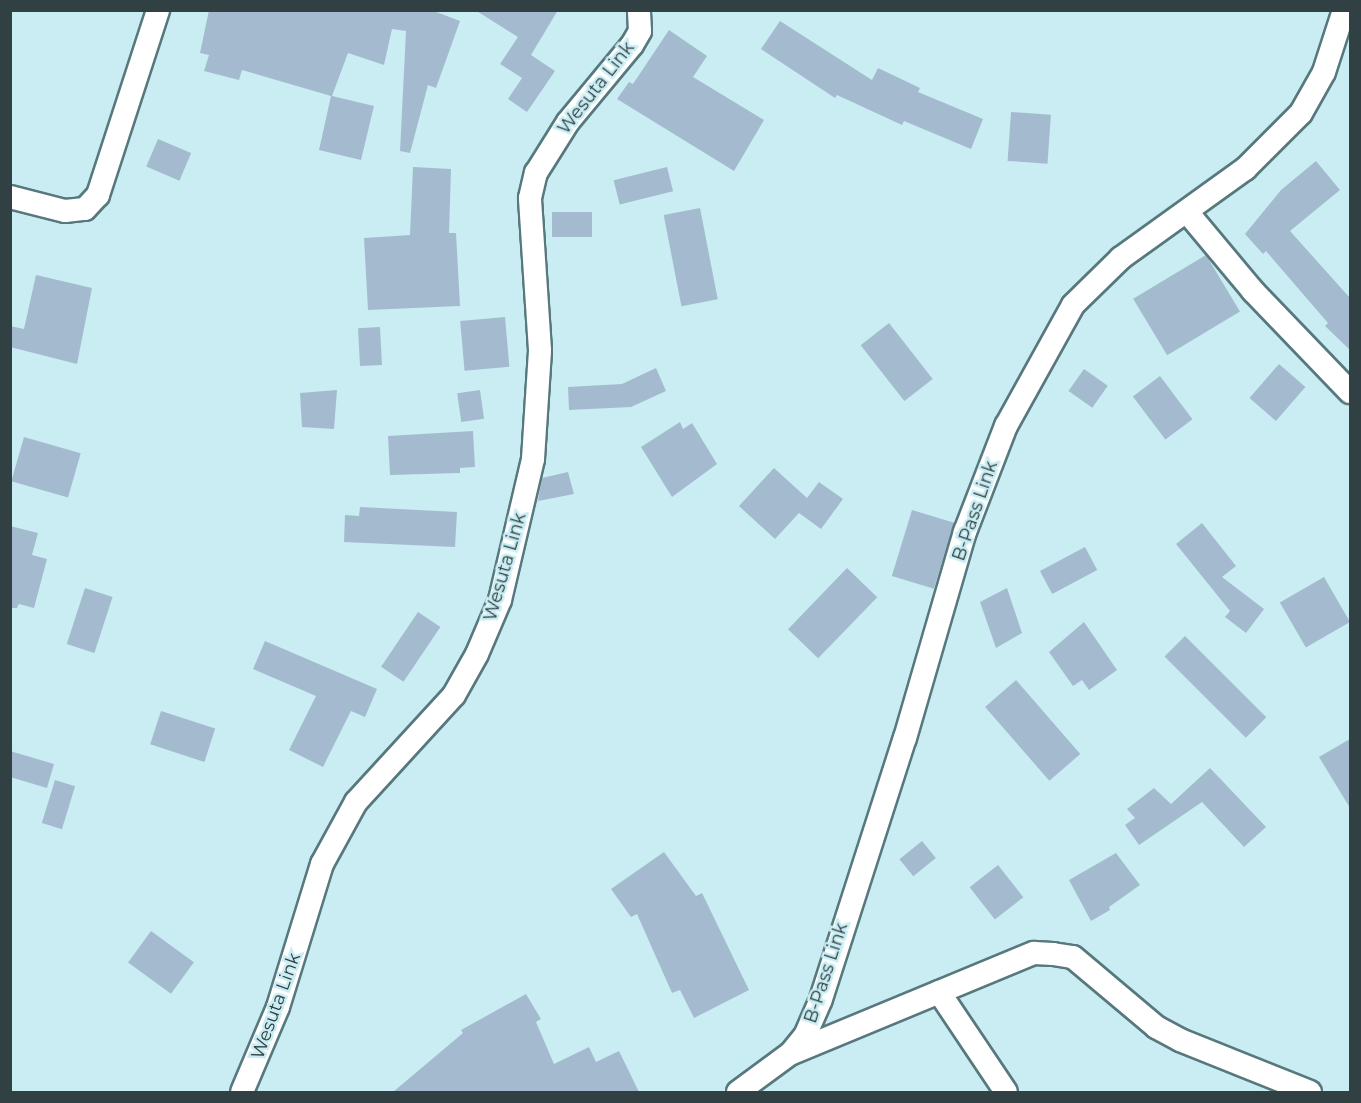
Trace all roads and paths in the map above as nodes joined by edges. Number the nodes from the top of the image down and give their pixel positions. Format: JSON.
{"nodes":[{"id":1,"x":158,"y":10,"type":"edge"},
{"id":2,"x":639,"y":10,"type":"edge"},
{"id":3,"x":1344,"y":10,"type":"edge"},
{"id":4,"x":10,"y":197,"type":"edge"},
{"id":5,"x":1187,"y":212,"type":"junction"},
{"id":6,"x":1350,"y":392,"type":"edge"},
{"id":7,"x":939,"y":992,"type":"junction"},
{"id":8,"x":791,"y":1053,"type":"junction"},
{"id":9,"x":242,"y":1092,"type":"edge"},
{"id":10,"x":738,"y":1092,"type":"edge"},
{"id":11,"x":1006,"y":1092,"type":"edge"},
{"id":12,"x":1310,"y":1092,"type":"edge"}],
"edges":[{"from":1,"to":4,"type":"street"},
{"from":2,"to":9,"type":"street","name":"Wesuta Link"},
{"from":3,"to":5,"type":"street","name":"B-Pass Link"},
{"from":5,"to":6,"type":"street"},
{"from":5,"to":8,"type":"street","name":"B-Pass Link"},
{"from":7,"to":8,"type":"street"},
{"from":7,"to":11,"type":"street"},
{"from":7,"to":12,"type":"street"},
{"from":8,"to":10,"type":"street","name":"B-Pass Link"}]}
